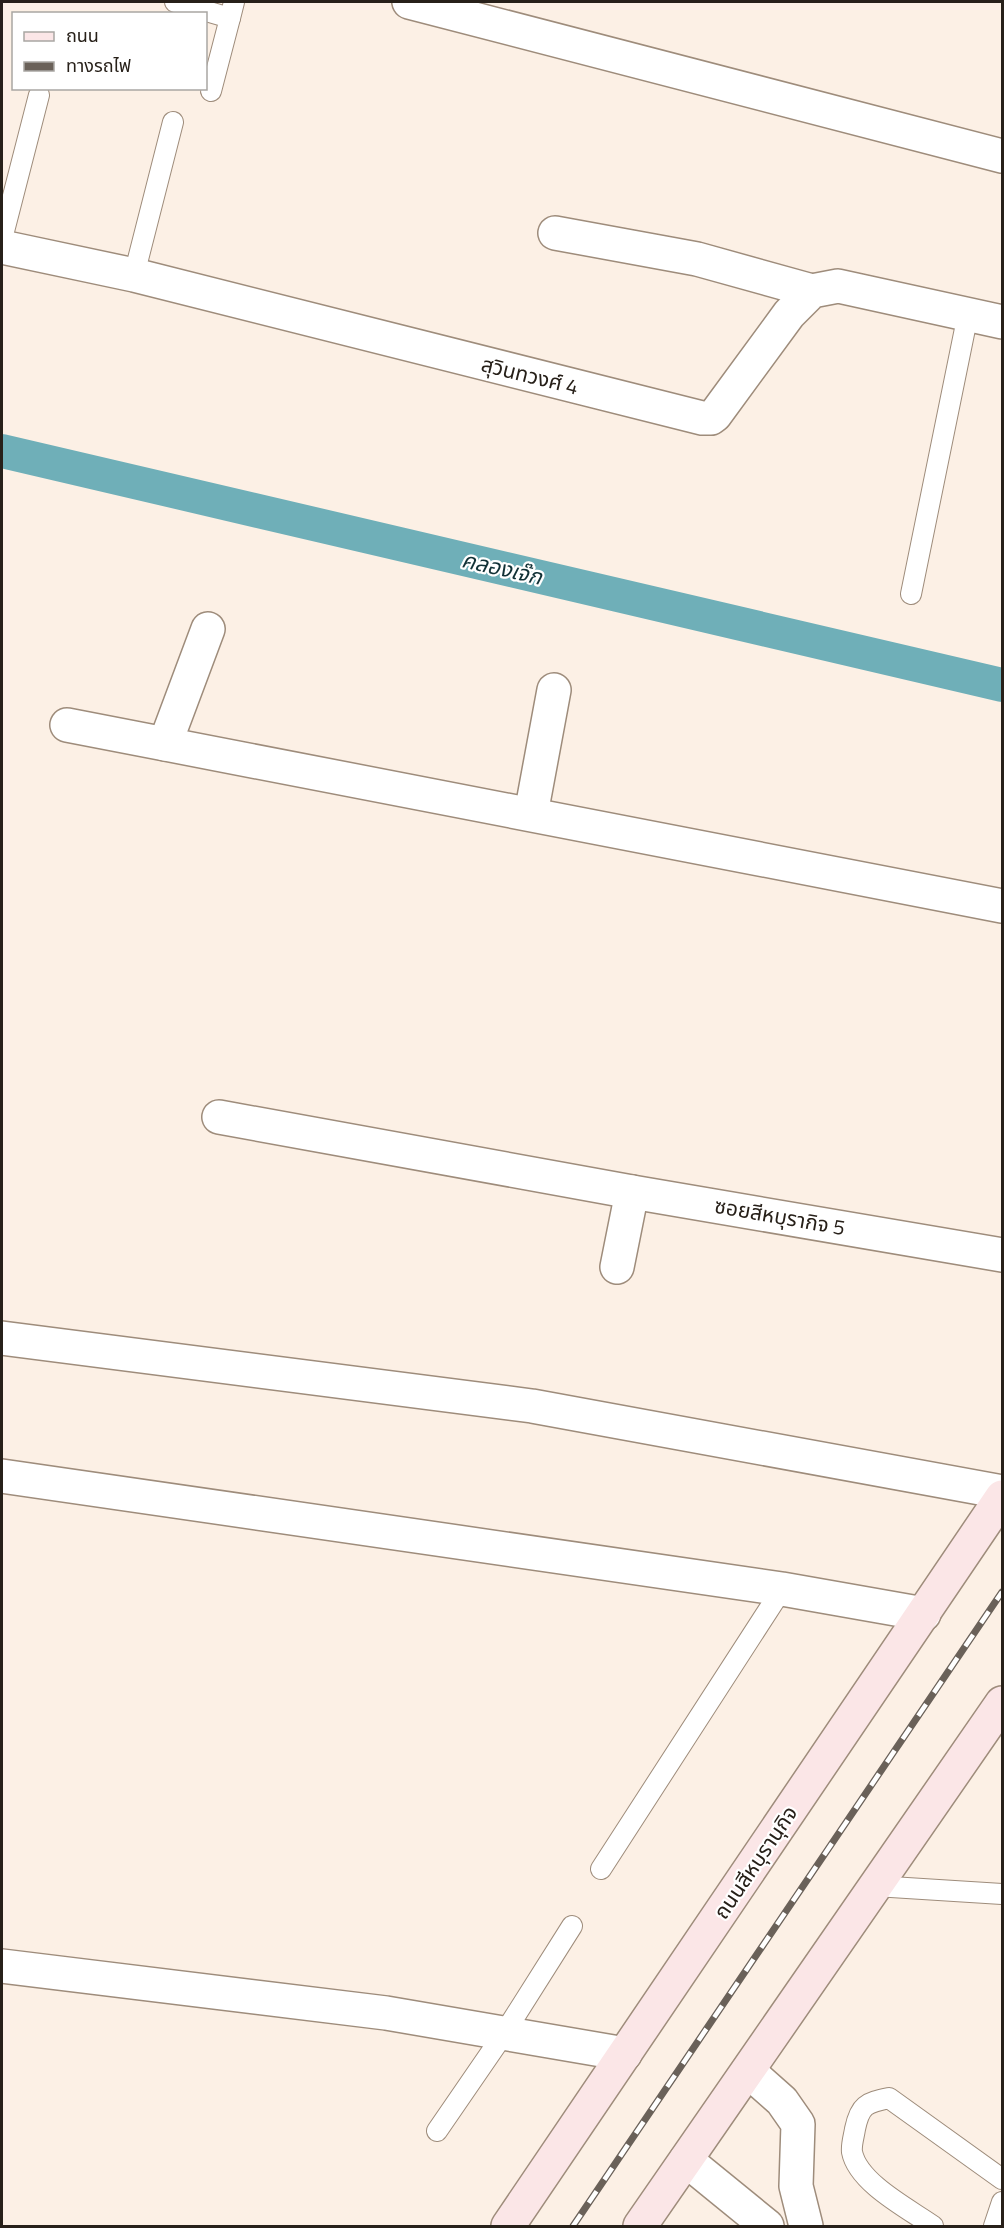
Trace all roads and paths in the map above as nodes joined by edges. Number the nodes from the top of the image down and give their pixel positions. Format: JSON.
{"nodes":[{"id":1,"x":175,"y":2,"type":"edge"},
{"id":2,"x":409,"y":2,"type":"edge"},
{"id":3,"x":471,"y":9,"type":"edge"},
{"id":4,"x":232,"y":10,"type":"edge"},
{"id":5,"x":211,"y":91,"type":"dead end"},
{"id":6,"x":39,"y":95,"type":"dead end"},
{"id":7,"x":173,"y":122,"type":"dead end"},
{"id":8,"x":1002,"y":156,"type":"edge"},
{"id":9,"x":555,"y":233,"type":"dead end"},
{"id":10,"x":2,"y":238,"type":"edge"},
{"id":11,"x":2,"y":247,"type":"edge"},
{"id":12,"x":134,"y":275,"type":"junction"},
{"id":13,"x":812,"y":291,"type":"junction"},
{"id":14,"x":968,"y":314,"type":"junction"},
{"id":15,"x":1002,"y":322,"type":"edge"},
{"id":16,"x":911,"y":594,"type":"dead end"},
{"id":17,"x":208,"y":629,"type":"dead end"},
{"id":18,"x":554,"y":690,"type":"dead end"},
{"id":19,"x":67,"y":725,"type":"dead end"},
{"id":20,"x":165,"y":744,"type":"junction"},
{"id":21,"x":531,"y":814,"type":"junction"},
{"id":22,"x":1002,"y":906,"type":"edge"},
{"id":23,"x":219,"y":1117,"type":"dead end"},
{"id":24,"x":632,"y":1192,"type":"junction"},
{"id":25,"x":1002,"y":1255,"type":"edge"},
{"id":26,"x":617,"y":1267,"type":"dead end"},
{"id":27,"x":2,"y":1338,"type":"edge"},
{"id":28,"x":2,"y":1476,"type":"edge"},
{"id":29,"x":1002,"y":1492,"type":"edge"},
{"id":30,"x":1002,"y":1497,"type":"edge"},
{"id":31,"x":782,"y":1589,"type":"junction"},
{"id":32,"x":924,"y":1614,"type":"junction"},
{"id":33,"x":1002,"y":1703,"type":"edge"},
{"id":34,"x":601,"y":1869,"type":"dead end"},
{"id":35,"x":875,"y":1886,"type":"junction"},
{"id":36,"x":1002,"y":1894,"type":"edge"},
{"id":37,"x":572,"y":1926,"type":"dead end"},
{"id":38,"x":2,"y":1966,"type":"edge"},
{"id":39,"x":505,"y":2032,"type":"junction"},
{"id":40,"x":625,"y":2054,"type":"junction"},
{"id":41,"x":748,"y":2071,"type":"junction"},
{"id":42,"x":437,"y":2130,"type":"dead end"},
{"id":43,"x":686,"y":2160,"type":"junction"},
{"id":44,"x":1002,"y":2180,"type":"edge"},
{"id":45,"x":1002,"y":2202,"type":"edge"},
{"id":46,"x":508,"y":2226,"type":"edge"},
{"id":47,"x":640,"y":2226,"type":"edge"},
{"id":48,"x":767,"y":2226,"type":"edge"},
{"id":49,"x":806,"y":2226,"type":"edge"},
{"id":50,"x":933,"y":2226,"type":"edge"},
{"id":51,"x":994,"y":2226,"type":"edge"}],
"edges":[{"from":1,"to":4,"type":"lane"},
{"from":2,"to":3,"type":"street"},
{"from":3,"to":8,"type":"street"},
{"from":4,"to":5,"type":"lane"},
{"from":6,"to":10,"type":"lane"},
{"from":7,"to":12,"type":"lane"},
{"from":9,"to":13,"type":"street"},
{"from":11,"to":12,"type":"street","name":"สุวินทวงศ์ 4"},
{"from":12,"to":13,"type":"street","name":"สุวินทวงศ์ 4"},
{"from":13,"to":14,"type":"street"},
{"from":14,"to":15,"type":"street"},
{"from":14,"to":16,"type":"lane"},
{"from":17,"to":20,"type":"street"},
{"from":18,"to":21,"type":"street"},
{"from":19,"to":20,"type":"street"},
{"from":20,"to":21,"type":"street"},
{"from":21,"to":22,"type":"street"},
{"from":23,"to":24,"type":"street","name":"ซอยสีหบุรากิจ 5"},
{"from":24,"to":25,"type":"street","name":"ซอยสีหบุรากิจ 5"},
{"from":24,"to":26,"type":"street"},
{"from":27,"to":29,"type":"street"},
{"from":28,"to":31,"type":"street"},
{"from":30,"to":32,"type":"main road","name":"ถนนสีหบุรานุกิจ"},
{"from":31,"to":32,"type":"street"},
{"from":31,"to":34,"type":"lane"},
{"from":32,"to":40,"type":"main road","name":"ถนนสีหบุรานุกิจ"},
{"from":33,"to":35,"type":"main road"},
{"from":35,"to":36,"type":"lane"},
{"from":35,"to":41,"type":"main road"},
{"from":37,"to":39,"type":"lane"},
{"from":38,"to":39,"type":"street"},
{"from":39,"to":40,"type":"street"},
{"from":39,"to":42,"type":"lane"},
{"from":40,"to":46,"type":"main road","name":"ถนนสีหบุรานุกิจ"},
{"from":41,"to":43,"type":"main road"},
{"from":41,"to":49,"type":"street"},
{"from":43,"to":47,"type":"main road"},
{"from":43,"to":48,"type":"street"},
{"from":44,"to":50,"type":"lane"},
{"from":45,"to":51,"type":"lane"}]}
